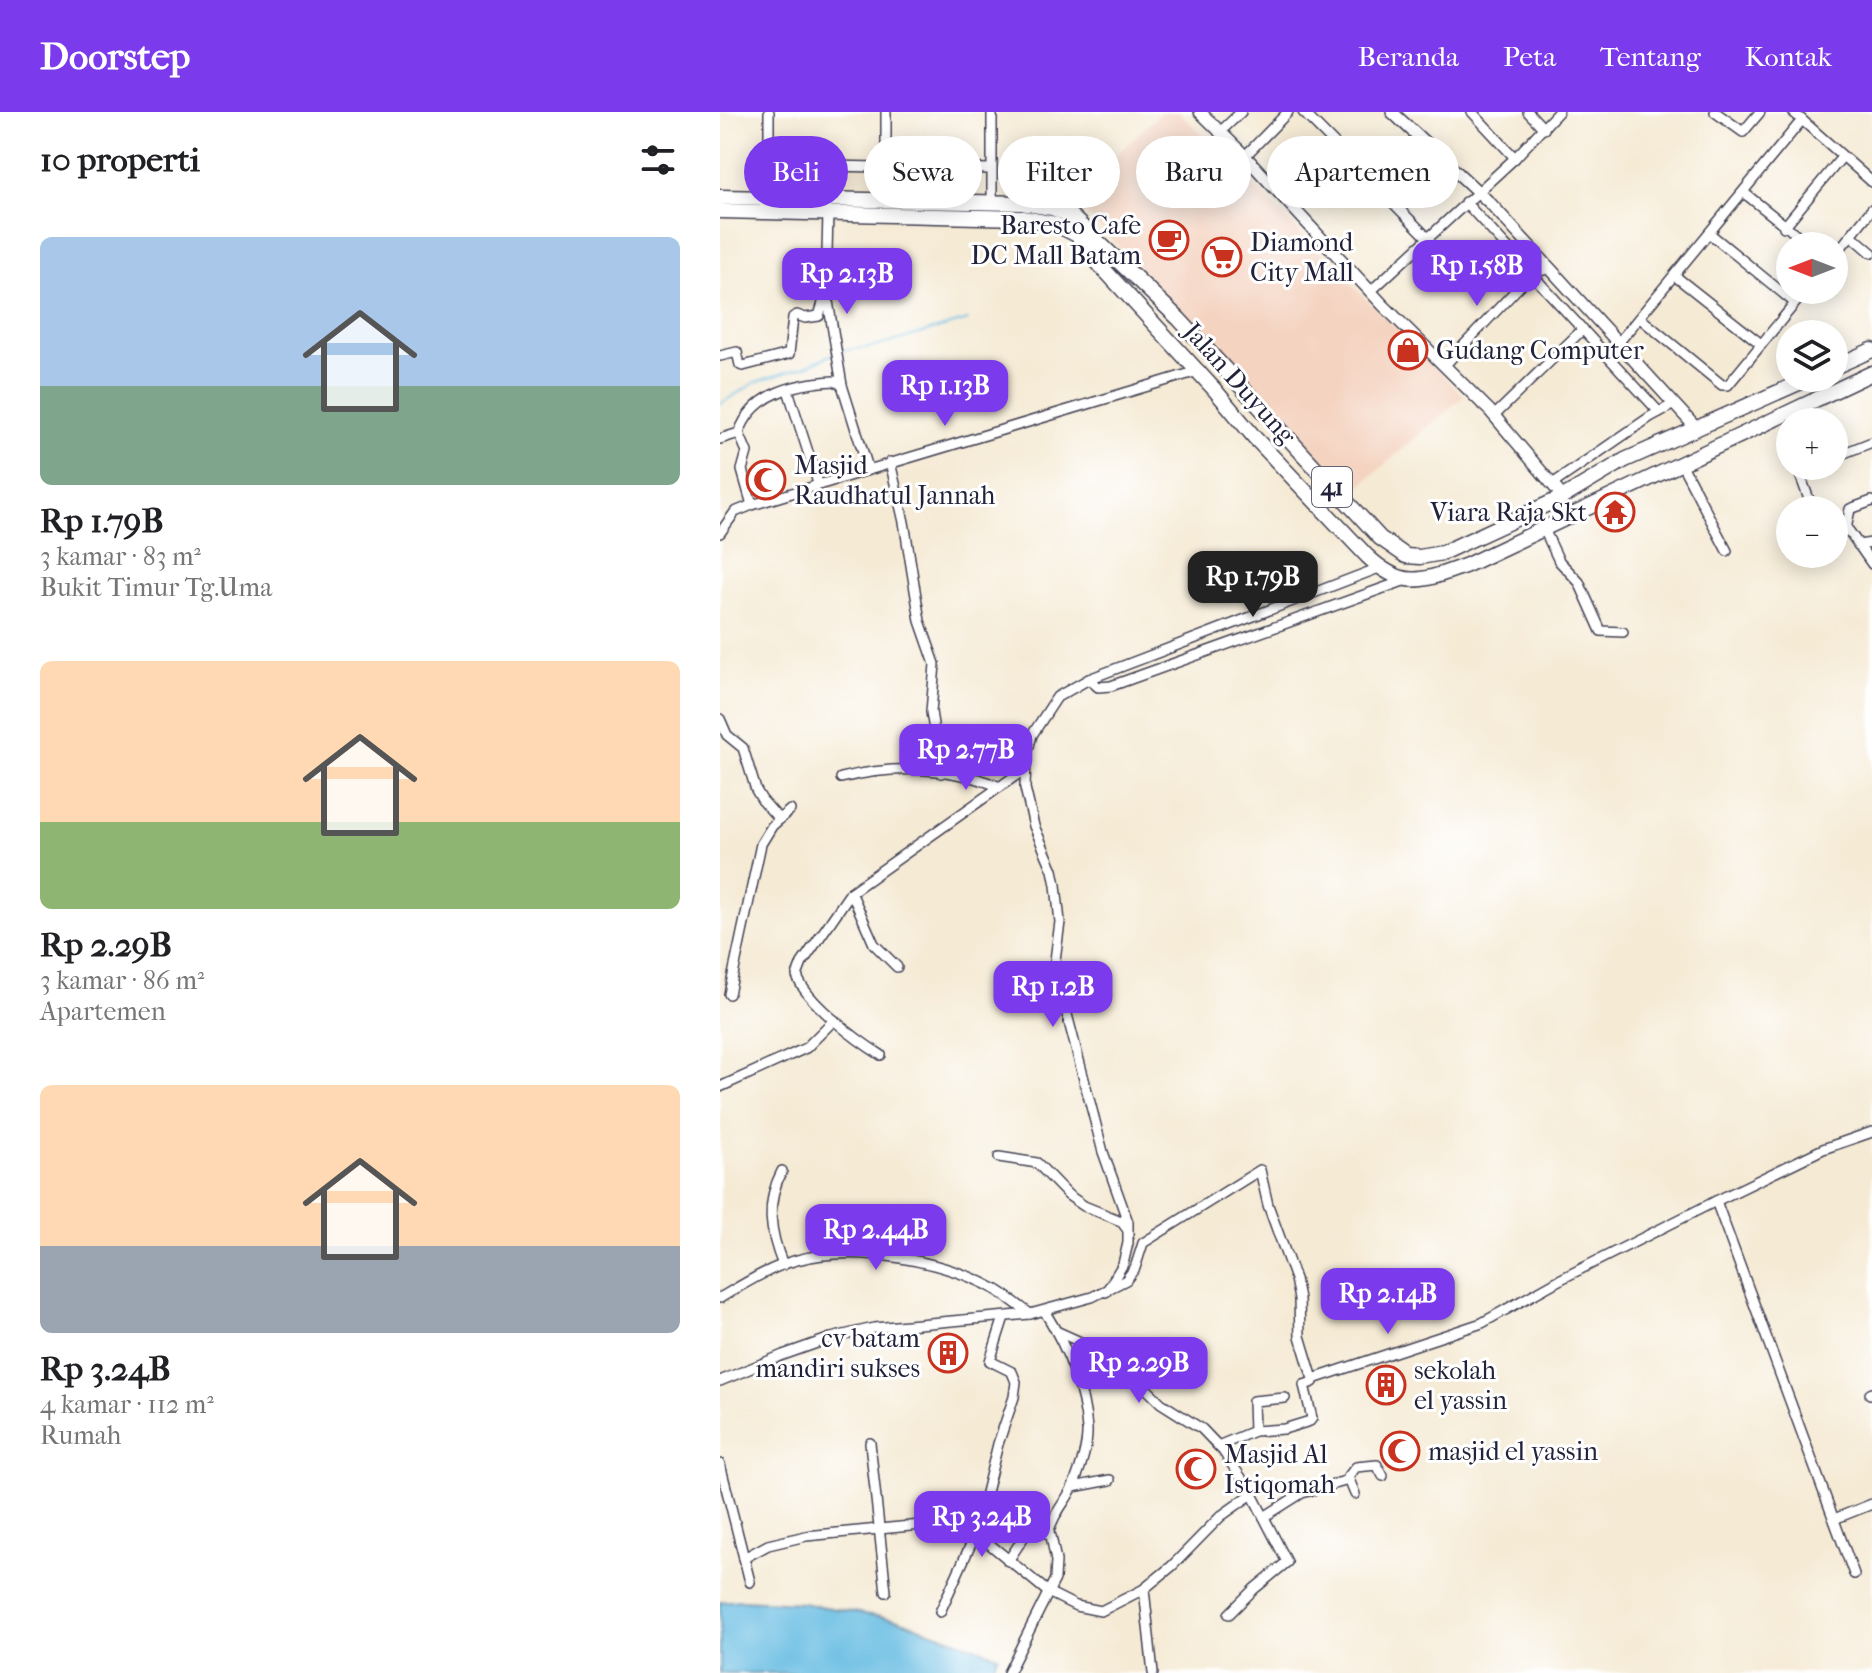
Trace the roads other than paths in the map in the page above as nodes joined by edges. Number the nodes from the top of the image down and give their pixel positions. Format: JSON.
{"nodes":[{"id":1,"x":769,"y":112,"type":"edge"},
{"id":2,"x":886,"y":112,"type":"edge"},
{"id":3,"x":992,"y":112,"type":"edge"},
{"id":4,"x":1200,"y":112,"type":"edge"},
{"id":5,"x":1241,"y":112,"type":"edge"},
{"id":6,"x":1288,"y":112,"type":"edge"},
{"id":7,"x":1303,"y":112,"type":"edge"},
{"id":8,"x":1392,"y":112,"type":"edge"},
{"id":9,"x":1472,"y":112,"type":"edge"},
{"id":10,"x":1528,"y":112,"type":"edge"},
{"id":11,"x":1558,"y":112,"type":"edge"},
{"id":12,"x":1715,"y":112,"type":"edge"},
{"id":13,"x":1760,"y":112,"type":"edge"},
{"id":14,"x":1793,"y":112,"type":"edge"},
{"id":15,"x":1802,"y":120,"type":"junction"},
{"id":16,"x":1544,"y":129,"type":"junction"},
{"id":17,"x":1219,"y":133,"type":"junction"},
{"id":18,"x":769,"y":136,"type":"edge"},
{"id":19,"x":886,"y":136,"type":"edge"},
{"id":20,"x":1222,"y":136,"type":"edge"},
{"id":21,"x":1251,"y":150,"type":"edge"},
{"id":22,"x":1842,"y":157,"type":"junction"},
{"id":23,"x":1515,"y":158,"type":"junction"},
{"id":24,"x":1251,"y":162,"type":"edge"},
{"id":25,"x":1872,"y":165,"type":"edge"},
{"id":26,"x":982,"y":169,"type":"edge"},
{"id":27,"x":991,"y":169,"type":"junction"},
{"id":28,"x":1868,"y":178,"type":"edge"},
{"id":29,"x":1743,"y":192,"type":"junction"},
{"id":30,"x":1478,"y":193,"type":"junction"},
{"id":31,"x":720,"y":197,"type":"edge"},
{"id":32,"x":744,"y":197,"type":"edge"},
{"id":33,"x":1465,"y":202,"type":"junction"},
{"id":34,"x":982,"y":203,"type":"edge"},
{"id":35,"x":992,"y":203,"type":"junction"},
{"id":36,"x":891,"y":208,"type":"edge"},
{"id":37,"x":915,"y":208,"type":"edge"},
{"id":38,"x":1872,"y":209,"type":"edge"},
{"id":39,"x":720,"y":211,"type":"edge"},
{"id":40,"x":828,"y":213,"type":"junction"},
{"id":41,"x":1784,"y":227,"type":"junction"},
{"id":42,"x":1791,"y":232,"type":"edge"},
{"id":43,"x":1709,"y":233,"type":"junction"},
{"id":44,"x":1851,"y":235,"type":"junction"},
{"id":45,"x":1428,"y":238,"type":"junction"},
{"id":46,"x":1848,"y":239,"type":"edge"},
{"id":47,"x":1872,"y":253,"type":"edge"},
{"id":48,"x":1548,"y":269,"type":"junction"},
{"id":49,"x":1532,"y":273,"type":"junction"},
{"id":50,"x":1675,"y":276,"type":"junction"},
{"id":51,"x":1776,"y":288,"type":"edge"},
{"id":52,"x":1372,"y":290,"type":"junction"},
{"id":53,"x":826,"y":293,"type":"junction"},
{"id":54,"x":1794,"y":304,"type":"edge"},
{"id":55,"x":1640,"y":318,"type":"junction"},
{"id":56,"x":1596,"y":320,"type":"junction"},
{"id":57,"x":1182,"y":323,"type":"junction"},
{"id":58,"x":1585,"y":331,"type":"junction"},
{"id":59,"x":1167,"y":337,"type":"junction"},
{"id":60,"x":1619,"y":342,"type":"junction"},
{"id":61,"x":1761,"y":344,"type":"junction"},
{"id":62,"x":1203,"y":347,"type":"junction"},
{"id":63,"x":1872,"y":350,"type":"edge"},
{"id":64,"x":720,"y":356,"type":"edge"},
{"id":65,"x":1848,"y":361,"type":"edge"},
{"id":66,"x":1445,"y":365,"type":"junction"},
{"id":67,"x":1194,"y":367,"type":"junction"},
{"id":68,"x":1872,"y":373,"type":"edge"},
{"id":69,"x":842,"y":385,"type":"junction"},
{"id":70,"x":788,"y":390,"type":"junction"},
{"id":71,"x":1779,"y":392,"type":"edge"},
{"id":72,"x":1674,"y":404,"type":"junction"},
{"id":73,"x":1659,"y":412,"type":"junction"},
{"id":74,"x":1494,"y":416,"type":"junction"},
{"id":75,"x":1697,"y":429,"type":"junction"},
{"id":76,"x":739,"y":433,"type":"junction"},
{"id":77,"x":720,"y":439,"type":"edge"},
{"id":78,"x":1872,"y":442,"type":"edge"},
{"id":79,"x":1848,"y":451,"type":"edge"},
{"id":80,"x":1643,"y":452,"type":"junction"},
{"id":81,"x":890,"y":462,"type":"junction"},
{"id":82,"x":1681,"y":463,"type":"junction"},
{"id":83,"x":868,"y":468,"type":"junction"},
{"id":84,"x":1607,"y":471,"type":"junction"},
{"id":85,"x":1655,"y":475,"type":"junction"},
{"id":86,"x":818,"y":483,"type":"junction"},
{"id":87,"x":1554,"y":483,"type":"junction"},
{"id":88,"x":1620,"y":493,"type":"junction"},
{"id":89,"x":1563,"y":497,"type":"junction"},
{"id":90,"x":1872,"y":501,"type":"edge"},
{"id":91,"x":752,"y":505,"type":"junction"},
{"id":92,"x":1848,"y":519,"type":"edge"},
{"id":93,"x":1544,"y":529,"type":"junction"},
{"id":94,"x":1848,"y":532,"type":"edge"},
{"id":95,"x":720,"y":533,"type":"edge"},
{"id":96,"x":1872,"y":543,"type":"edge"},
{"id":97,"x":1858,"y":545,"type":"junction"},
{"id":98,"x":1727,"y":551,"type":"dead end"},
{"id":99,"x":1872,"y":564,"type":"edge"},
{"id":100,"x":1379,"y":568,"type":"junction"},
{"id":101,"x":1406,"y":580,"type":"junction"},
{"id":102,"x":1623,"y":632,"type":"dead end"},
{"id":103,"x":1089,"y":679,"type":"junction"},
{"id":104,"x":720,"y":719,"type":"edge"},
{"id":105,"x":1025,"y":769,"type":"junction"},
{"id":106,"x":941,"y":773,"type":"junction"},
{"id":107,"x":841,"y":778,"type":"dead end"},
{"id":108,"x":1000,"y":787,"type":"junction"},
{"id":109,"x":790,"y":810,"type":"dead end"},
{"id":110,"x":779,"y":819,"type":"junction"},
{"id":111,"x":851,"y":892,"type":"junction"},
{"id":112,"x":897,"y":967,"type":"dead end"},
{"id":113,"x":729,"y":994,"type":"dead end"},
{"id":114,"x":834,"y":1020,"type":"junction"},
{"id":115,"x":881,"y":1055,"type":"dead end"},
{"id":116,"x":720,"y":1087,"type":"edge"},
{"id":117,"x":1872,"y":1132,"type":"edge"},
{"id":118,"x":999,"y":1157,"type":"dead end"},
{"id":119,"x":782,"y":1171,"type":"dead end"},
{"id":120,"x":1716,"y":1201,"type":"junction"},
{"id":121,"x":1129,"y":1232,"type":"junction"},
{"id":122,"x":783,"y":1265,"type":"junction"},
{"id":123,"x":1106,"y":1292,"type":"junction"},
{"id":124,"x":720,"y":1298,"type":"edge"},
{"id":125,"x":1045,"y":1312,"type":"junction"},
{"id":126,"x":1030,"y":1314,"type":"junction"},
{"id":127,"x":1004,"y":1317,"type":"junction"},
{"id":128,"x":1056,"y":1331,"type":"junction"},
{"id":129,"x":1313,"y":1379,"type":"junction"},
{"id":130,"x":720,"y":1381,"type":"edge"},
{"id":131,"x":1285,"y":1398,"type":"dead end"},
{"id":132,"x":1254,"y":1431,"type":"junction"},
{"id":133,"x":870,"y":1443,"type":"dead end"},
{"id":134,"x":1218,"y":1446,"type":"junction"},
{"id":135,"x":720,"y":1464,"type":"edge"},
{"id":136,"x":1383,"y":1476,"type":"dead end"},
{"id":137,"x":1110,"y":1480,"type":"dead end"},
{"id":138,"x":1349,"y":1480,"type":"junction"},
{"id":139,"x":1073,"y":1487,"type":"junction"},
{"id":140,"x":1252,"y":1494,"type":"junction"},
{"id":141,"x":1355,"y":1494,"type":"dead end"},
{"id":142,"x":1872,"y":1504,"type":"edge"},
{"id":143,"x":1264,"y":1517,"type":"junction"},
{"id":144,"x":1834,"y":1519,"type":"junction"},
{"id":145,"x":879,"y":1529,"type":"junction"},
{"id":146,"x":976,"y":1533,"type":"junction"},
{"id":147,"x":1048,"y":1534,"type":"junction"},
{"id":148,"x":744,"y":1558,"type":"junction"},
{"id":149,"x":1008,"y":1561,"type":"junction"},
{"id":150,"x":1854,"y":1574,"type":"dead end"},
{"id":151,"x":750,"y":1582,"type":"dead end"},
{"id":152,"x":1144,"y":1589,"type":"junction"},
{"id":153,"x":886,"y":1592,"type":"dead end"},
{"id":154,"x":1048,"y":1592,"type":"junction"},
{"id":155,"x":940,"y":1612,"type":"dead end"},
{"id":156,"x":1229,"y":1614,"type":"dead end"},
{"id":157,"x":1008,"y":1673,"type":"edge"},
{"id":158,"x":1153,"y":1673,"type":"edge"}],
"edges":[{"from":1,"to":18,"type":"street"},
{"from":2,"to":19,"type":"street"},
{"from":3,"to":27,"type":"street"},
{"from":4,"to":17,"type":"street"},
{"from":5,"to":17,"type":"street"},
{"from":6,"to":21,"type":"street"},
{"from":7,"to":45,"type":"street"},
{"from":8,"to":30,"type":"street"},
{"from":9,"to":23,"type":"street"},
{"from":10,"to":16,"type":"street"},
{"from":11,"to":16,"type":"street"},
{"from":12,"to":13,"type":"street"},
{"from":14,"to":15,"type":"street"},
{"from":15,"to":22,"type":"street"},
{"from":15,"to":29,"type":"street"},
{"from":16,"to":23,"type":"street"},
{"from":17,"to":20,"type":"street"},
{"from":22,"to":28,"type":"street"},
{"from":22,"to":41,"type":"street"},
{"from":23,"to":30,"type":"street"},
{"from":24,"to":52,"type":"street"},
{"from":25,"to":28,"type":"street"},
{"from":26,"to":27,"type":"street"},
{"from":27,"to":35,"type":"street"},
{"from":29,"to":41,"type":"street"},
{"from":29,"to":43,"type":"street"},
{"from":30,"to":33,"type":"street"},
{"from":30,"to":48,"type":"street"},
{"from":31,"to":32,"type":"highway","name":"Jalan Duyung","number":"41"},
{"from":33,"to":45,"type":"street"},
{"from":33,"to":49,"type":"street"},
{"from":34,"to":35,"type":"highway","name":"Jalan Duyung","number":"41"},
{"from":35,"to":57,"type":"highway","name":"Jalan Duyung","number":"41"},
{"from":36,"to":40,"type":"highway","name":"Jalan Duyung","number":"41"},
{"from":37,"to":59,"type":"highway","name":"Jalan Duyung","number":"41"},
{"from":38,"to":44,"type":"street"},
{"from":39,"to":40,"type":"highway","name":"Jalan Duyung","number":"41"},
{"from":40,"to":53,"type":"street"},
{"from":41,"to":42,"type":"street"},
{"from":43,"to":50,"type":"street"},
{"from":43,"to":51,"type":"street"},
{"from":44,"to":46,"type":"street"},
{"from":44,"to":47,"type":"street"},
{"from":45,"to":52,"type":"street"},
{"from":48,"to":49,"type":"street"},
{"from":48,"to":56,"type":"street"},
{"from":49,"to":58,"type":"street"},
{"from":49,"to":66,"type":"street"},
{"from":50,"to":55,"type":"street"},
{"from":50,"to":61,"type":"street"},
{"from":52,"to":66,"type":"street"},
{"from":53,"to":64,"type":"street"},
{"from":53,"to":69,"type":"street"},
{"from":54,"to":61,"type":"street"},
{"from":55,"to":60,"type":"street"},
{"from":55,"to":61,"type":"street"},
{"from":56,"to":58,"type":"street"},
{"from":56,"to":60,"type":"street"},
{"from":57,"to":59,"type":"highway"},
{"from":57,"to":62,"type":"highway","name":"Jalan Duyung","number":"41"},
{"from":58,"to":73,"type":"street"},
{"from":58,"to":74,"type":"street"},
{"from":59,"to":67,"type":"highway","name":"Jalan Duyung","number":"41"},
{"from":60,"to":72,"type":"street"},
{"from":62,"to":67,"type":"highway"},
{"from":62,"to":89,"type":"highway","name":"Jalan Duyung","number":"41"},
{"from":63,"to":65,"type":"highway"},
{"from":66,"to":74,"type":"street"},
{"from":67,"to":81,"type":"street"},
{"from":67,"to":100,"type":"highway","name":"Jalan Duyung","number":"41"},
{"from":68,"to":82,"type":"highway"},
{"from":69,"to":70,"type":"street"},
{"from":69,"to":83,"type":"street"},
{"from":70,"to":76,"type":"street"},
{"from":70,"to":86,"type":"street"},
{"from":71,"to":75,"type":"highway","name":"Jalan Duyung","number":"41"},
{"from":72,"to":73,"type":"street"},
{"from":72,"to":75,"type":"street"},
{"from":73,"to":87,"type":"street"},
{"from":74,"to":87,"type":"street"},
{"from":75,"to":80,"type":"highway","name":"Jalan Duyung","number":"41"},
{"from":76,"to":77,"type":"street"},
{"from":76,"to":91,"type":"street"},
{"from":78,"to":79,"type":"street"},
{"from":80,"to":84,"type":"highway","name":"Jalan Duyung","number":"41"},
{"from":80,"to":85,"type":"highway"},
{"from":81,"to":83,"type":"street"},
{"from":81,"to":106,"type":"street"},
{"from":82,"to":85,"type":"highway"},
{"from":82,"to":98,"type":"street"},
{"from":83,"to":86,"type":"street"},
{"from":84,"to":88,"type":"highway"},
{"from":84,"to":89,"type":"highway","name":"Jalan Duyung","number":"41"},
{"from":85,"to":88,"type":"highway"},
{"from":86,"to":91,"type":"street"},
{"from":87,"to":89,"type":"street"},
{"from":88,"to":93,"type":"highway"},
{"from":90,"to":92,"type":"street"},
{"from":91,"to":95,"type":"street"},
{"from":93,"to":101,"type":"highway"},
{"from":93,"to":102,"type":"street"},
{"from":94,"to":97,"type":"street"},
{"from":96,"to":97,"type":"street"},
{"from":97,"to":99,"type":"street"},
{"from":100,"to":101,"type":"highway","name":"Jalan Duyung","number":"41"},
{"from":100,"to":103,"type":"street"},
{"from":101,"to":103,"type":"street"},
{"from":103,"to":105,"type":"street"},
{"from":104,"to":110,"type":"street"},
{"from":105,"to":108,"type":"street"},
{"from":105,"to":121,"type":"street"},
{"from":106,"to":107,"type":"street"},
{"from":106,"to":108,"type":"street"},
{"from":108,"to":111,"type":"street"},
{"from":109,"to":110,"type":"street"},
{"from":110,"to":113,"type":"street"},
{"from":111,"to":112,"type":"street"},
{"from":111,"to":114,"type":"street"},
{"from":114,"to":115,"type":"street"},
{"from":114,"to":116,"type":"street"},
{"from":117,"to":120,"type":"street"},
{"from":118,"to":121,"type":"street"},
{"from":119,"to":122,"type":"street"},
{"from":120,"to":129,"type":"street"},
{"from":120,"to":144,"type":"street"},
{"from":121,"to":123,"type":"street"},
{"from":122,"to":124,"type":"street"},
{"from":122,"to":126,"type":"street"},
{"from":123,"to":125,"type":"street"},
{"from":123,"to":129,"type":"street"},
{"from":125,"to":126,"type":"street"},
{"from":125,"to":128,"type":"street"},
{"from":126,"to":127,"type":"street"},
{"from":127,"to":130,"type":"street"},
{"from":127,"to":146,"type":"street"},
{"from":128,"to":134,"type":"street"},
{"from":128,"to":139,"type":"street"},
{"from":129,"to":132,"type":"street"},
{"from":131,"to":132,"type":"street"},
{"from":132,"to":134,"type":"street"},
{"from":133,"to":145,"type":"street"},
{"from":134,"to":140,"type":"street"},
{"from":135,"to":148,"type":"street"},
{"from":136,"to":138,"type":"street"},
{"from":137,"to":139,"type":"street"},
{"from":138,"to":141,"type":"street"},
{"from":138,"to":143,"type":"street"},
{"from":139,"to":147,"type":"street"},
{"from":140,"to":143,"type":"street"},
{"from":140,"to":152,"type":"street"},
{"from":142,"to":144,"type":"street"},
{"from":143,"to":156,"type":"street"},
{"from":144,"to":150,"type":"street"},
{"from":145,"to":146,"type":"street"},
{"from":145,"to":148,"type":"street"},
{"from":145,"to":153,"type":"street"},
{"from":146,"to":149,"type":"street"},
{"from":146,"to":155,"type":"street"},
{"from":147,"to":149,"type":"street"},
{"from":147,"to":154,"type":"street"},
{"from":148,"to":151,"type":"street"},
{"from":149,"to":154,"type":"street"},
{"from":152,"to":154,"type":"street"},
{"from":152,"to":158,"type":"street"},
{"from":154,"to":157,"type":"street"}]}
